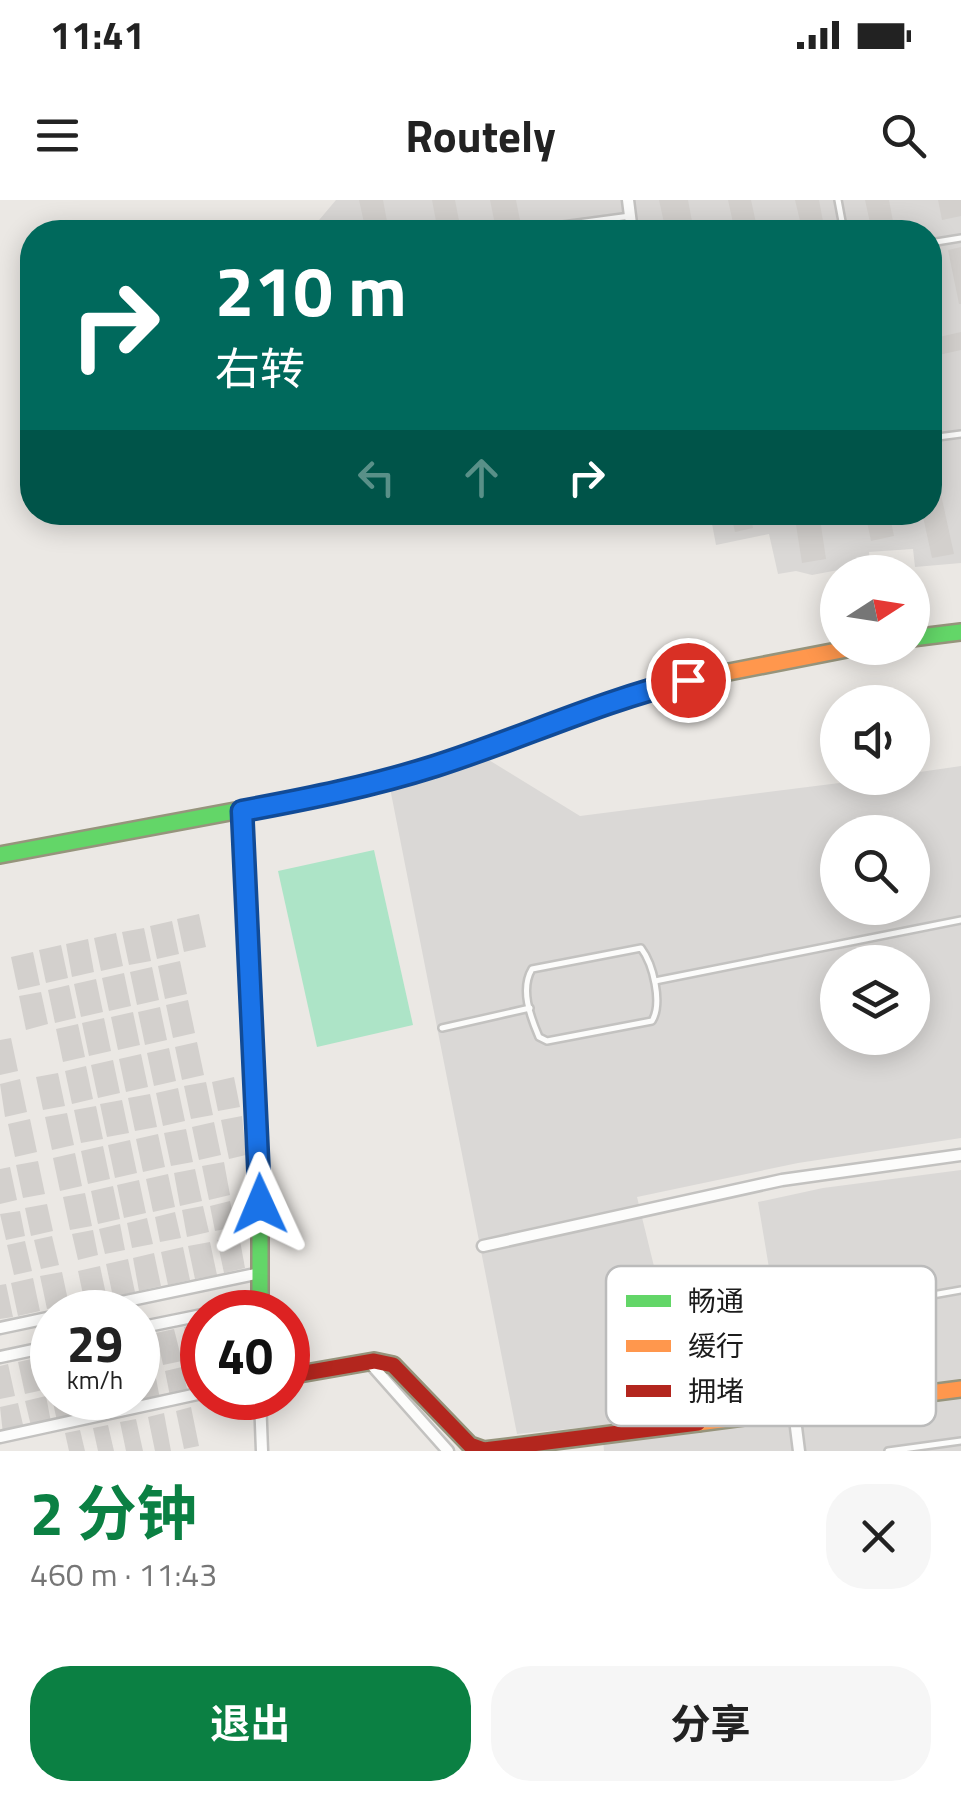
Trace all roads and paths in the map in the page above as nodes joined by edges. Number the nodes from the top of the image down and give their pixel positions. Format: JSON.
{"nodes":[{"id":1,"x":628,"y":200,"type":"edge"},
{"id":2,"x":630,"y":216,"type":"junction"},
{"id":3,"x":600,"y":220,"type":"edge"},
{"id":4,"x":630,"y":220,"type":"edge"},
{"id":5,"x":961,"y":632,"type":"edge"},
{"id":6,"x":930,"y":636,"type":"edge"},
{"id":7,"x":820,"y":654,"type":"edge"},
{"id":8,"x":242,"y":811,"type":"junction"},
{"id":9,"x":0,"y":855,"type":"edge"},
{"id":10,"x":961,"y":920,"type":"edge"},
{"id":11,"x":654,"y":982,"type":"junction"},
{"id":12,"x":530,"y":1008,"type":"junction"},
{"id":13,"x":442,"y":1028,"type":"dead end"},
{"id":14,"x":961,"y":1155,"type":"edge"},
{"id":15,"x":483,"y":1246,"type":"dead end"},
{"id":16,"x":260,"y":1273,"type":"junction"},
{"id":17,"x":260,"y":1290,"type":"edge"},
{"id":18,"x":961,"y":1290,"type":"edge"},
{"id":19,"x":160,"y":1294,"type":"edge"},
{"id":20,"x":936,"y":1294,"type":"edge"},
{"id":21,"x":30,"y":1322,"type":"edge"},
{"id":22,"x":0,"y":1328,"type":"edge"},
{"id":23,"x":30,"y":1351,"type":"edge"},
{"id":24,"x":0,"y":1358,"type":"edge"},
{"id":25,"x":369,"y":1362,"type":"junction"},
{"id":26,"x":310,"y":1372,"type":"edge"},
{"id":27,"x":961,"y":1390,"type":"edge"},
{"id":28,"x":936,"y":1393,"type":"edge"},
{"id":29,"x":180,"y":1398,"type":"edge"},
{"id":30,"x":261,"y":1420,"type":"edge"},
{"id":31,"x":675,"y":1426,"type":"edge"},
{"id":32,"x":796,"y":1426,"type":"edge"},
{"id":33,"x":612,"y":1434,"type":"junction"},
{"id":34,"x":0,"y":1438,"type":"edge"},
{"id":35,"x":961,"y":1441,"type":"edge"},
{"id":36,"x":476,"y":1450,"type":"edge"},
{"id":37,"x":262,"y":1451,"type":"edge"},
{"id":38,"x":448,"y":1451,"type":"edge"},
{"id":39,"x":614,"y":1451,"type":"edge"},
{"id":40,"x":799,"y":1451,"type":"edge"},
{"id":41,"x":888,"y":1451,"type":"edge"}],
"edges":[{"from":1,"to":2,"type":"street"},
{"from":2,"to":3,"type":"lane"},
{"from":2,"to":4,"type":"street"},
{"from":5,"to":6,"type":"street"},
{"from":7,"to":8,"type":"street"},
{"from":8,"to":9,"type":"street"},
{"from":8,"to":16,"type":"street"},
{"from":10,"to":11,"type":"lane"},
{"from":11,"to":12,"type":"lane"},
{"from":11,"to":12,"type":"lane"},
{"from":12,"to":13,"type":"lane"},
{"from":14,"to":15,"type":"street"},
{"from":16,"to":17,"type":"street"},
{"from":16,"to":19,"type":"street"},
{"from":18,"to":20,"type":"lane"},
{"from":21,"to":22,"type":"street"},
{"from":23,"to":24,"type":"street"},
{"from":25,"to":26,"type":"street"},
{"from":25,"to":36,"type":"street"},
{"from":25,"to":38,"type":"street"},
{"from":27,"to":28,"type":"street"},
{"from":29,"to":34,"type":"street"},
{"from":30,"to":37,"type":"street"},
{"from":31,"to":33,"type":"street"},
{"from":32,"to":40,"type":"street"},
{"from":33,"to":36,"type":"street"},
{"from":33,"to":39,"type":"lane"},
{"from":35,"to":41,"type":"lane"}]}
